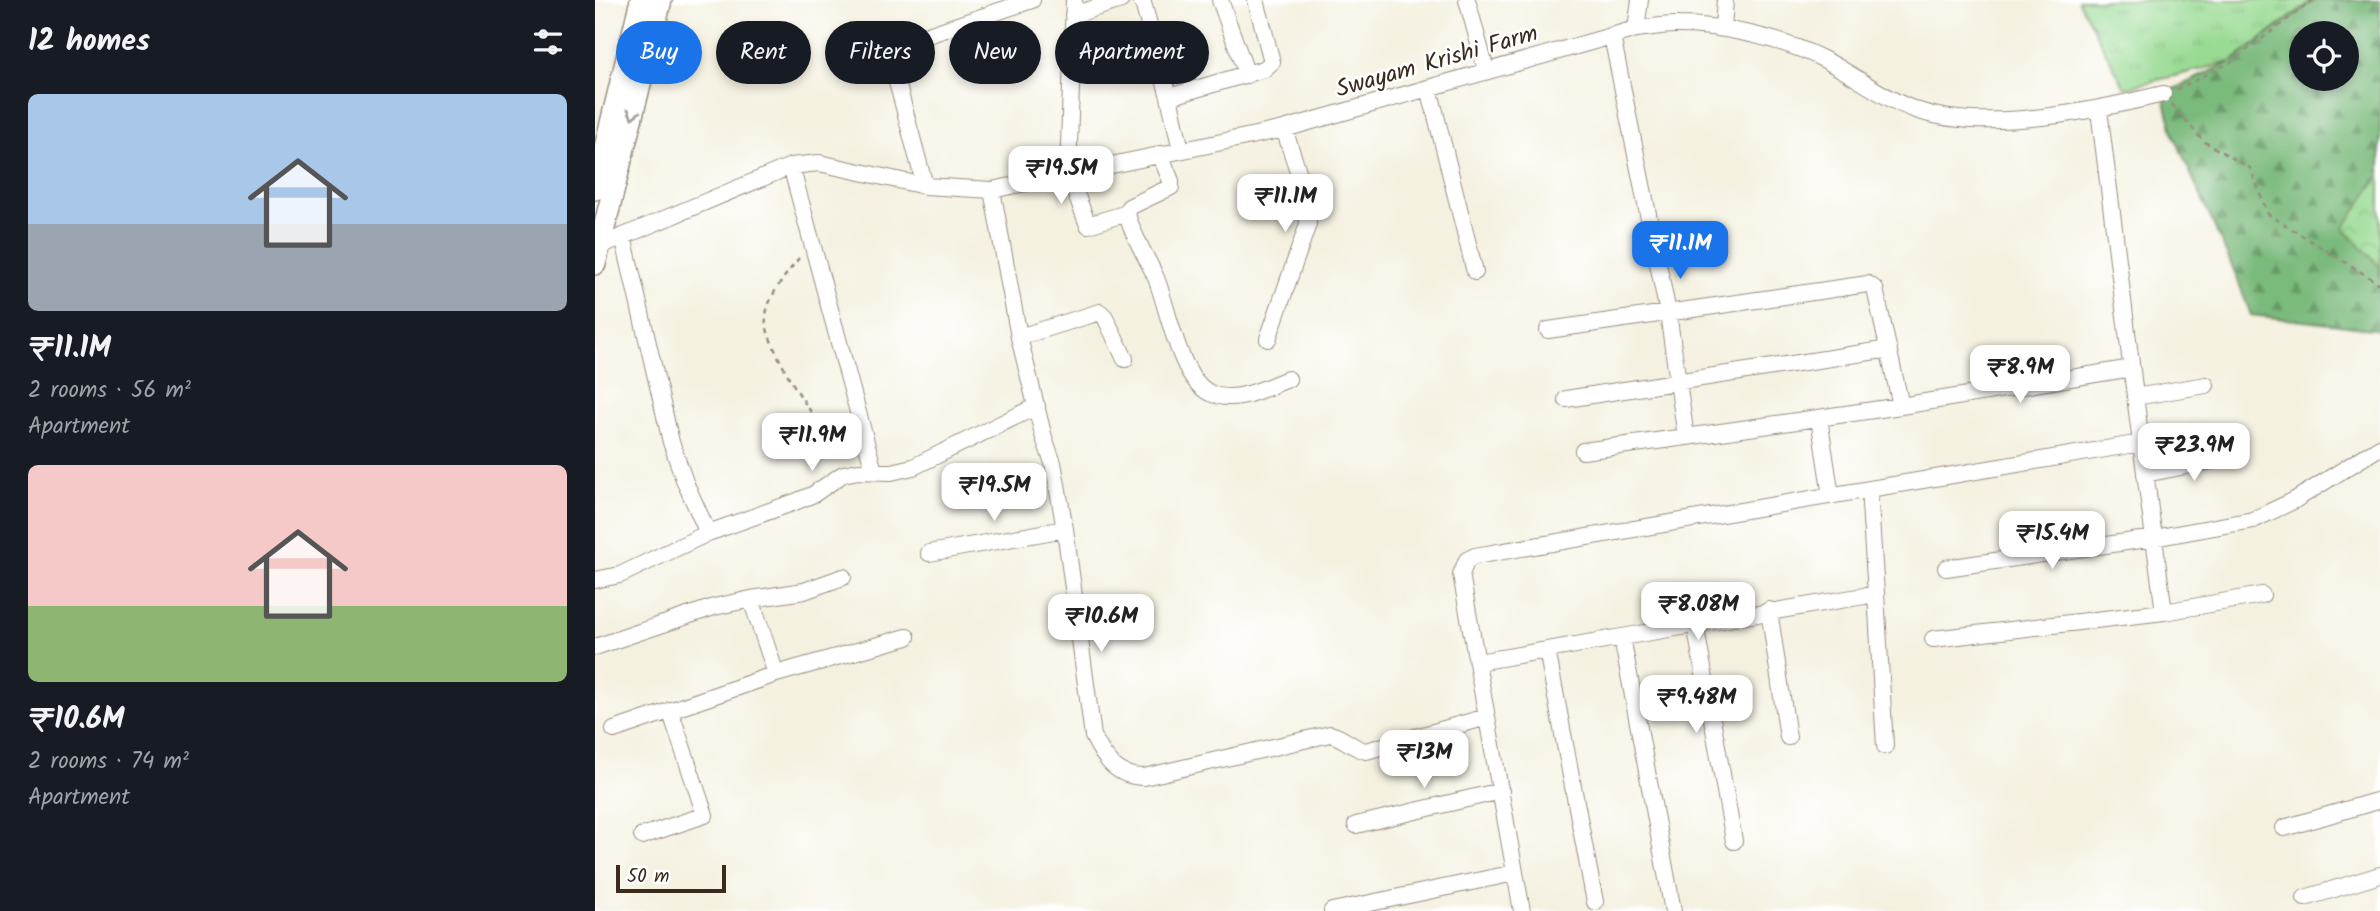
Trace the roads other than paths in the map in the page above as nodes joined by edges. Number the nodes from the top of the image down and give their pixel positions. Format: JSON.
{"nodes":[{"id":1,"x":641,"y":0,"type":"edge"},
{"id":2,"x":661,"y":0,"type":"edge"},
{"id":3,"x":1032,"y":0,"type":"edge"},
{"id":4,"x":1121,"y":0,"type":"edge"},
{"id":5,"x":1140,"y":0,"type":"edge"},
{"id":6,"x":1220,"y":0,"type":"edge"},
{"id":7,"x":1256,"y":0,"type":"edge"},
{"id":8,"x":1467,"y":0,"type":"edge"},
{"id":9,"x":1640,"y":0,"type":"edge"},
{"id":10,"x":1725,"y":0,"type":"edge"},
{"id":11,"x":1073,"y":8,"type":"edge"},
{"id":12,"x":1723,"y":28,"type":"junction"},
{"id":13,"x":1636,"y":29,"type":"junction"},
{"id":14,"x":1612,"y":36,"type":"junction"},
{"id":15,"x":1486,"y":71,"type":"junction"},
{"id":16,"x":1247,"y":75,"type":"junction"},
{"id":17,"x":1429,"y":88,"type":"junction"},
{"id":18,"x":2163,"y":94,"type":"road end"},
{"id":19,"x":1169,"y":97,"type":"junction"},
{"id":20,"x":2099,"y":110,"type":"junction"},
{"id":21,"x":1284,"y":129,"type":"junction"},
{"id":22,"x":1181,"y":150,"type":"junction"},
{"id":23,"x":1160,"y":154,"type":"junction"},
{"id":24,"x":791,"y":166,"type":"junction"},
{"id":25,"x":1068,"y":173,"type":"junction"},
{"id":26,"x":925,"y":186,"type":"junction"},
{"id":27,"x":595,"y":189,"type":"edge"},
{"id":28,"x":992,"y":190,"type":"junction"},
{"id":29,"x":1127,"y":213,"type":"junction"},
{"id":30,"x":623,"y":236,"type":"junction"},
{"id":31,"x":596,"y":253,"type":"edge"},
{"id":32,"x":1475,"y":272,"type":"dead end"},
{"id":33,"x":1668,"y":313,"type":"junction"},
{"id":34,"x":1548,"y":330,"type":"dead end"},
{"id":35,"x":1019,"y":337,"type":"junction"},
{"id":36,"x":1268,"y":339,"type":"dead end"},
{"id":37,"x":1889,"y":349,"type":"junction"},
{"id":38,"x":1125,"y":359,"type":"dead end"},
{"id":39,"x":2132,"y":368,"type":"junction"},
{"id":40,"x":1288,"y":379,"type":"dead end"},
{"id":41,"x":1678,"y":381,"type":"junction"},
{"id":42,"x":2206,"y":385,"type":"dead end"},
{"id":43,"x":2135,"y":397,"type":"junction"},
{"id":44,"x":1566,"y":399,"type":"dead end"},
{"id":45,"x":1037,"y":406,"type":"junction"},
{"id":46,"x":1901,"y":406,"type":"junction"},
{"id":47,"x":1819,"y":418,"type":"junction"},
{"id":48,"x":1686,"y":438,"type":"junction"},
{"id":49,"x":2141,"y":443,"type":"junction"},
{"id":50,"x":2380,"y":447,"type":"edge"},
{"id":51,"x":1583,"y":451,"type":"dead end"},
{"id":52,"x":2237,"y":456,"type":"dead end"},
{"id":53,"x":874,"y":471,"type":"junction"},
{"id":54,"x":2145,"y":474,"type":"junction"},
{"id":55,"x":1870,"y":489,"type":"junction"},
{"id":56,"x":1831,"y":496,"type":"junction"},
{"id":57,"x":1065,"y":529,"type":"junction"},
{"id":58,"x":708,"y":533,"type":"junction"},
{"id":59,"x":2154,"y":538,"type":"junction"},
{"id":60,"x":929,"y":553,"type":"dead end"},
{"id":61,"x":1946,"y":568,"type":"dead end"},
{"id":62,"x":843,"y":577,"type":"dead end"},
{"id":63,"x":595,"y":580,"type":"edge"},
{"id":64,"x":1877,"y":594,"type":"junction"},
{"id":65,"x":2262,"y":594,"type":"dead end"},
{"id":66,"x":751,"y":598,"type":"junction"},
{"id":67,"x":1769,"y":610,"type":"junction"},
{"id":68,"x":2164,"y":612,"type":"junction"},
{"id":69,"x":1695,"y":624,"type":"junction"},
{"id":70,"x":907,"y":637,"type":"dead end"},
{"id":71,"x":1622,"y":637,"type":"junction"},
{"id":72,"x":1933,"y":639,"type":"dead end"},
{"id":73,"x":595,"y":647,"type":"edge"},
{"id":74,"x":1547,"y":650,"type":"junction"},
{"id":75,"x":1478,"y":662,"type":"junction"},
{"id":76,"x":776,"y":674,"type":"junction"},
{"id":77,"x":670,"y":710,"type":"junction"},
{"id":78,"x":1487,"y":717,"type":"junction"},
{"id":79,"x":614,"y":730,"type":"dead end"},
{"id":80,"x":1788,"y":737,"type":"dead end"},
{"id":81,"x":1885,"y":746,"type":"dead end"},
{"id":82,"x":1501,"y":791,"type":"junction"},
{"id":83,"x":2380,"y":800,"type":"edge"},
{"id":84,"x":1356,"y":825,"type":"dead end"},
{"id":85,"x":2284,"y":828,"type":"dead end"},
{"id":86,"x":642,"y":836,"type":"dead end"},
{"id":87,"x":1734,"y":841,"type":"dead end"},
{"id":88,"x":1515,"y":873,"type":"junction"},
{"id":89,"x":2380,"y":875,"type":"edge"},
{"id":90,"x":2305,"y":898,"type":"dead end"},
{"id":91,"x":1595,"y":902,"type":"dead end"},
{"id":92,"x":1372,"y":907,"type":"edge"},
{"id":93,"x":1332,"y":911,"type":"edge"},
{"id":94,"x":1522,"y":911,"type":"edge"},
{"id":95,"x":1673,"y":911,"type":"edge"}],
"edges":[{"from":1,"to":27,"type":"main road"},
{"from":2,"to":31,"type":"main road","one_way":true},
{"from":3,"to":26,"type":"street"},
{"from":4,"to":11,"type":"street"},
{"from":5,"to":19,"type":"street"},
{"from":6,"to":16,"type":"street"},
{"from":7,"to":16,"type":"street"},
{"from":8,"to":15,"type":"street"},
{"from":9,"to":13,"type":"street"},
{"from":10,"to":12,"type":"street"},
{"from":11,"to":25,"type":"street"},
{"from":12,"to":13,"type":"street","name":"Swayam Krishi Farm"},
{"from":12,"to":20,"type":"street","name":"Swayam Krishi Farm"},
{"from":13,"to":14,"type":"street","name":"Swayam Krishi Farm"},
{"from":14,"to":15,"type":"street","name":"Swayam Krishi Farm"},
{"from":14,"to":33,"type":"street"},
{"from":15,"to":17,"type":"street","name":"Swayam Krishi Farm"},
{"from":16,"to":19,"type":"street"},
{"from":17,"to":21,"type":"street","name":"Swayam Krishi Farm"},
{"from":17,"to":32,"type":"street"},
{"from":18,"to":20,"type":"street","name":"Swayam Krishi Farm"},
{"from":19,"to":22,"type":"street"},
{"from":20,"to":39,"type":"street"},
{"from":21,"to":22,"type":"street","name":"Swayam Krishi Farm"},
{"from":21,"to":36,"type":"street"},
{"from":22,"to":23,"type":"street","name":"Swayam Krishi Farm"},
{"from":23,"to":25,"type":"street","name":"Swayam Krishi Farm"},
{"from":23,"to":29,"type":"street"},
{"from":24,"to":26,"type":"street","name":"Swayam Krishi Farm"},
{"from":24,"to":30,"type":"street","name":"Swayam Krishi Farm"},
{"from":24,"to":53,"type":"street"},
{"from":25,"to":28,"type":"street","name":"Swayam Krishi Farm"},
{"from":25,"to":29,"type":"street"},
{"from":26,"to":28,"type":"street","name":"Swayam Krishi Farm"},
{"from":28,"to":35,"type":"street"},
{"from":29,"to":40,"type":"street"},
{"from":30,"to":31,"type":"street","name":"Swayam Krishi Farm"},
{"from":30,"to":58,"type":"street"},
{"from":33,"to":34,"type":"street"},
{"from":33,"to":37,"type":"street"},
{"from":33,"to":41,"type":"street"},
{"from":35,"to":38,"type":"street"},
{"from":35,"to":45,"type":"street"},
{"from":37,"to":41,"type":"street"},
{"from":37,"to":46,"type":"street"},
{"from":39,"to":43,"type":"street"},
{"from":39,"to":46,"type":"street"},
{"from":41,"to":44,"type":"street"},
{"from":41,"to":48,"type":"street"},
{"from":42,"to":43,"type":"street"},
{"from":43,"to":49,"type":"street"},
{"from":45,"to":53,"type":"street"},
{"from":45,"to":57,"type":"street"},
{"from":46,"to":47,"type":"street"},
{"from":47,"to":48,"type":"street"},
{"from":47,"to":56,"type":"street"},
{"from":48,"to":51,"type":"street"},
{"from":49,"to":54,"type":"street"},
{"from":49,"to":55,"type":"street"},
{"from":50,"to":59,"type":"street"},
{"from":52,"to":54,"type":"street"},
{"from":53,"to":58,"type":"street"},
{"from":54,"to":59,"type":"street"},
{"from":55,"to":56,"type":"street"},
{"from":55,"to":64,"type":"street"},
{"from":56,"to":75,"type":"street"},
{"from":57,"to":60,"type":"street"},
{"from":57,"to":78,"type":"street"},
{"from":58,"to":63,"type":"street"},
{"from":59,"to":61,"type":"street"},
{"from":59,"to":68,"type":"street"},
{"from":62,"to":66,"type":"street"},
{"from":64,"to":67,"type":"street"},
{"from":64,"to":81,"type":"street"},
{"from":65,"to":68,"type":"street"},
{"from":66,"to":73,"type":"street"},
{"from":66,"to":76,"type":"street"},
{"from":67,"to":69,"type":"street"},
{"from":67,"to":80,"type":"street"},
{"from":68,"to":72,"type":"street"},
{"from":69,"to":71,"type":"street"},
{"from":69,"to":87,"type":"street"},
{"from":70,"to":76,"type":"street"},
{"from":71,"to":74,"type":"street"},
{"from":71,"to":95,"type":"street"},
{"from":74,"to":75,"type":"street"},
{"from":74,"to":91,"type":"street"},
{"from":75,"to":78,"type":"street"},
{"from":76,"to":77,"type":"street"},
{"from":77,"to":79,"type":"street"},
{"from":77,"to":86,"type":"street"},
{"from":78,"to":82,"type":"street"},
{"from":82,"to":84,"type":"street"},
{"from":82,"to":88,"type":"street"},
{"from":83,"to":85,"type":"street"},
{"from":88,"to":92,"type":"street"},
{"from":88,"to":94,"type":"street"},
{"from":89,"to":90,"type":"street"},
{"from":92,"to":93,"type":"street"}]}
